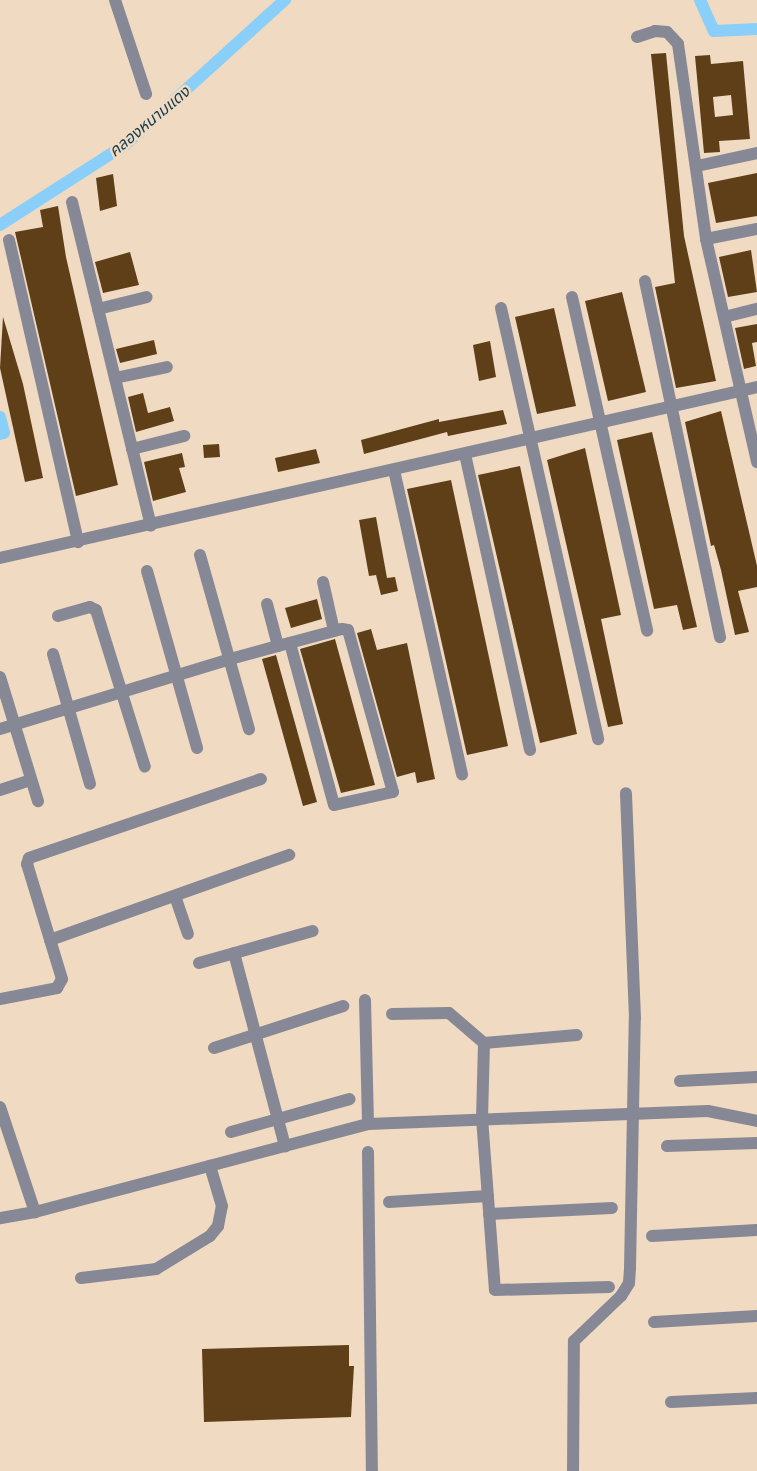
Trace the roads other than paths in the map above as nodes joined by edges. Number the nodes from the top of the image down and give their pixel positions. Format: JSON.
{"nodes":[{"id":1,"x":115,"y":0,"type":"edge"},
{"id":2,"x":636,"y":37,"type":"dead end"},
{"id":3,"x":146,"y":94,"type":"dead end"},
{"id":4,"x":757,"y":153,"type":"edge"},
{"id":5,"x":697,"y":166,"type":"junction"},
{"id":6,"x":72,"y":202,"type":"dead end"},
{"id":7,"x":757,"y":229,"type":"edge"},
{"id":8,"x":706,"y":239,"type":"junction"},
{"id":9,"x":9,"y":240,"type":"dead end"},
{"id":10,"x":645,"y":281,"type":"dead end"},
{"id":11,"x":147,"y":296,"type":"dead end"},
{"id":12,"x":572,"y":297,"type":"dead end"},
{"id":13,"x":502,"y":308,"type":"dead end"},
{"id":14,"x":98,"y":309,"type":"junction"},
{"id":15,"x":757,"y":309,"type":"edge"},
{"id":16,"x":724,"y":317,"type":"junction"},
{"id":17,"x":166,"y":367,"type":"dead end"},
{"id":18,"x":115,"y":378,"type":"junction"},
{"id":19,"x":757,"y":387,"type":"edge"},
{"id":20,"x":740,"y":391,"type":"junction"},
{"id":21,"x":669,"y":407,"type":"junction"},
{"id":22,"x":602,"y":422,"type":"junction"},
{"id":23,"x":184,"y":436,"type":"dead end"},
{"id":24,"x":533,"y":438,"type":"junction"},
{"id":25,"x":132,"y":449,"type":"junction"},
{"id":26,"x":465,"y":454,"type":"junction"},
{"id":27,"x":757,"y":462,"type":"edge"},
{"id":28,"x":394,"y":470,"type":"junction"},
{"id":29,"x":151,"y":525,"type":"junction"},
{"id":30,"x":78,"y":542,"type":"junction"},
{"id":31,"x":200,"y":555,"type":"dead end"},
{"id":32,"x":0,"y":558,"type":"edge"},
{"id":33,"x":147,"y":571,"type":"dead end"},
{"id":34,"x":323,"y":582,"type":"dead end"},
{"id":35,"x":267,"y":604,"type":"dead end"},
{"id":36,"x":58,"y":616,"type":"dead end"},
{"id":37,"x":334,"y":631,"type":"junction"},
{"id":38,"x":647,"y":631,"type":"dead end"},
{"id":39,"x":720,"y":637,"type":"dead end"},
{"id":40,"x":284,"y":645,"type":"junction"},
{"id":41,"x":53,"y":654,"type":"dead end"},
{"id":42,"x":230,"y":659,"type":"junction"},
{"id":43,"x":176,"y":675,"type":"junction"},
{"id":44,"x":0,"y":677,"type":"edge"},
{"id":45,"x":119,"y":693,"type":"junction"},
{"id":46,"x":68,"y":708,"type":"junction"},
{"id":47,"x":14,"y":725,"type":"junction"},
{"id":48,"x":0,"y":729,"type":"edge"},
{"id":49,"x":249,"y":729,"type":"dead end"},
{"id":50,"x":598,"y":739,"type":"dead end"},
{"id":51,"x":197,"y":748,"type":"dead end"},
{"id":52,"x":530,"y":750,"type":"dead end"},
{"id":53,"x":145,"y":767,"type":"dead end"},
{"id":54,"x":462,"y":775,"type":"dead end"},
{"id":55,"x":261,"y":779,"type":"dead end"},
{"id":56,"x":30,"y":780,"type":"junction"},
{"id":57,"x":90,"y":784,"type":"dead end"},
{"id":58,"x":0,"y":790,"type":"edge"},
{"id":59,"x":626,"y":793,"type":"dead end"},
{"id":60,"x":38,"y":802,"type":"dead end"},
{"id":61,"x":290,"y":855,"type":"dead end"},
{"id":62,"x":175,"y":896,"type":"junction"},
{"id":63,"x":313,"y":931,"type":"dead end"},
{"id":64,"x":188,"y":934,"type":"dead end"},
{"id":65,"x":50,"y":940,"type":"junction"},
{"id":66,"x":234,"y":954,"type":"junction"},
{"id":67,"x":199,"y":963,"type":"dead end"},
{"id":68,"x":0,"y":999,"type":"edge"},
{"id":69,"x":365,"y":1000,"type":"dead end"},
{"id":70,"x":343,"y":1006,"type":"dead end"},
{"id":71,"x":392,"y":1014,"type":"dead end"},
{"id":72,"x":256,"y":1034,"type":"junction"},
{"id":73,"x":577,"y":1035,"type":"dead end"},
{"id":74,"x":484,"y":1043,"type":"junction"},
{"id":75,"x":214,"y":1048,"type":"dead end"},
{"id":76,"x":757,"y":1077,"type":"edge"},
{"id":77,"x":680,"y":1081,"type":"dead end"},
{"id":78,"x":350,"y":1099,"type":"dead end"},
{"id":79,"x":0,"y":1107,"type":"edge"},
{"id":80,"x":633,"y":1117,"type":"junction"},
{"id":81,"x":482,"y":1118,"type":"junction"},
{"id":82,"x":278,"y":1119,"type":"junction"},
{"id":83,"x":757,"y":1121,"type":"edge"},
{"id":84,"x":368,"y":1124,"type":"junction"},
{"id":85,"x":231,"y":1132,"type":"dead end"},
{"id":86,"x":757,"y":1143,"type":"edge"},
{"id":87,"x":285,"y":1146,"type":"junction"},
{"id":88,"x":667,"y":1146,"type":"dead end"},
{"id":89,"x":368,"y":1152,"type":"dead end"},
{"id":90,"x":210,"y":1166,"type":"junction"},
{"id":91,"x":488,"y":1196,"type":"junction"},
{"id":92,"x":389,"y":1202,"type":"dead end"},
{"id":93,"x":612,"y":1208,"type":"dead end"},
{"id":94,"x":35,"y":1212,"type":"junction"},
{"id":95,"x":489,"y":1214,"type":"junction"},
{"id":96,"x":0,"y":1218,"type":"edge"},
{"id":97,"x":757,"y":1230,"type":"edge"},
{"id":98,"x":652,"y":1236,"type":"dead end"},
{"id":99,"x":81,"y":1278,"type":"dead end"},
{"id":100,"x":609,"y":1287,"type":"dead end"},
{"id":101,"x":757,"y":1316,"type":"edge"},
{"id":102,"x":654,"y":1322,"type":"dead end"},
{"id":103,"x":757,"y":1398,"type":"edge"},
{"id":104,"x":671,"y":1402,"type":"dead end"},
{"id":105,"x":372,"y":1471,"type":"edge"},
{"id":106,"x":573,"y":1471,"type":"edge"}],
"edges":[{"from":1,"to":3,"type":"street"},
{"from":2,"to":5,"type":"street"},
{"from":4,"to":5,"type":"street"},
{"from":5,"to":8,"type":"street"},
{"from":6,"to":14,"type":"street"},
{"from":7,"to":8,"type":"street"},
{"from":8,"to":16,"type":"street"},
{"from":9,"to":30,"type":"street"},
{"from":10,"to":21,"type":"street"},
{"from":11,"to":14,"type":"street"},
{"from":12,"to":22,"type":"street"},
{"from":13,"to":24,"type":"street"},
{"from":14,"to":18,"type":"street"},
{"from":15,"to":16,"type":"street"},
{"from":16,"to":20,"type":"street"},
{"from":17,"to":18,"type":"street"},
{"from":18,"to":25,"type":"street"},
{"from":19,"to":20,"type":"street"},
{"from":20,"to":21,"type":"street"},
{"from":20,"to":27,"type":"street"},
{"from":21,"to":22,"type":"street"},
{"from":21,"to":39,"type":"street"},
{"from":22,"to":24,"type":"street"},
{"from":22,"to":38,"type":"street"},
{"from":23,"to":25,"type":"street"},
{"from":24,"to":26,"type":"street"},
{"from":24,"to":50,"type":"street"},
{"from":25,"to":29,"type":"street"},
{"from":26,"to":28,"type":"street"},
{"from":26,"to":52,"type":"street"},
{"from":28,"to":29,"type":"street"},
{"from":28,"to":54,"type":"street"},
{"from":29,"to":30,"type":"street"},
{"from":30,"to":32,"type":"street"},
{"from":31,"to":42,"type":"street"},
{"from":33,"to":43,"type":"street"},
{"from":34,"to":37,"type":"street"},
{"from":35,"to":40,"type":"street"},
{"from":36,"to":45,"type":"street"},
{"from":37,"to":40,"type":"street"},
{"from":37,"to":40,"type":"street"},
{"from":40,"to":42,"type":"street"},
{"from":41,"to":46,"type":"street"},
{"from":42,"to":43,"type":"street"},
{"from":42,"to":49,"type":"street"},
{"from":43,"to":45,"type":"street"},
{"from":43,"to":51,"type":"street"},
{"from":44,"to":47,"type":"street"},
{"from":45,"to":46,"type":"street"},
{"from":45,"to":53,"type":"street"},
{"from":46,"to":47,"type":"street"},
{"from":46,"to":57,"type":"street"},
{"from":47,"to":48,"type":"street"},
{"from":47,"to":56,"type":"street"},
{"from":55,"to":65,"type":"street"},
{"from":56,"to":58,"type":"street"},
{"from":56,"to":60,"type":"street"},
{"from":59,"to":80,"type":"street"},
{"from":61,"to":62,"type":"street"},
{"from":62,"to":64,"type":"street"},
{"from":62,"to":65,"type":"street"},
{"from":63,"to":66,"type":"street"},
{"from":65,"to":68,"type":"street"},
{"from":66,"to":67,"type":"street"},
{"from":66,"to":72,"type":"street"},
{"from":69,"to":84,"type":"street"},
{"from":70,"to":72,"type":"street"},
{"from":71,"to":74,"type":"street"},
{"from":72,"to":75,"type":"street"},
{"from":72,"to":82,"type":"street"},
{"from":73,"to":74,"type":"street"},
{"from":74,"to":81,"type":"street"},
{"from":76,"to":77,"type":"street"},
{"from":78,"to":82,"type":"street"},
{"from":79,"to":94,"type":"street"},
{"from":80,"to":81,"type":"street"},
{"from":80,"to":83,"type":"street"},
{"from":80,"to":106,"type":"street"},
{"from":81,"to":84,"type":"street"},
{"from":81,"to":91,"type":"street"},
{"from":82,"to":85,"type":"street"},
{"from":82,"to":87,"type":"street"},
{"from":84,"to":87,"type":"street"},
{"from":86,"to":88,"type":"street"},
{"from":87,"to":90,"type":"street"},
{"from":89,"to":105,"type":"street"},
{"from":90,"to":94,"type":"street"},
{"from":90,"to":99,"type":"street"},
{"from":91,"to":92,"type":"street"},
{"from":91,"to":95,"type":"street"},
{"from":93,"to":95,"type":"street"},
{"from":94,"to":96,"type":"street"},
{"from":95,"to":100,"type":"street"},
{"from":97,"to":98,"type":"street"},
{"from":101,"to":102,"type":"street"},
{"from":103,"to":104,"type":"street"}]}
